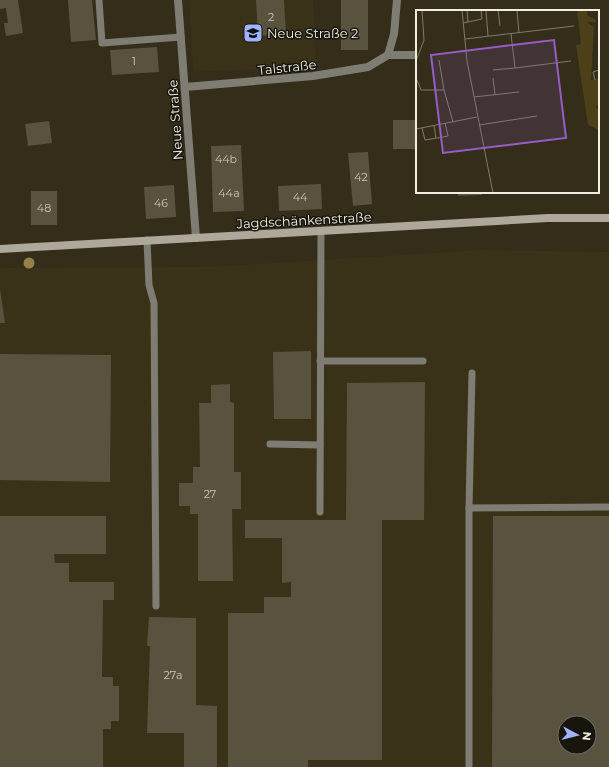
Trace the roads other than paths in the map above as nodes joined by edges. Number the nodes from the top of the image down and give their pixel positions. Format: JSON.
{"nodes":[{"id":1,"x":99,"y":0,"type":"edge"},
{"id":2,"x":178,"y":0,"type":"edge"},
{"id":3,"x":397,"y":0,"type":"edge"},
{"id":4,"x":181,"y":37,"type":"junction"},
{"id":5,"x":388,"y":55,"type":"junction"},
{"id":6,"x":416,"y":55,"type":"edge"},
{"id":7,"x":184,"y":87,"type":"junction"},
{"id":8,"x":609,"y":218,"type":"edge"},
{"id":9,"x":321,"y":231,"type":"junction"},
{"id":10,"x":196,"y":238,"type":"junction"},
{"id":11,"x":148,"y":240,"type":"junction"},
{"id":12,"x":0,"y":249,"type":"edge"},
{"id":13,"x":320,"y":361,"type":"junction"},
{"id":14,"x":423,"y":361,"type":"dead end"},
{"id":15,"x":472,"y":373,"type":"dead end"},
{"id":16,"x":270,"y":444,"type":"dead end"},
{"id":17,"x":320,"y":445,"type":"junction"},
{"id":18,"x":609,"y":507,"type":"edge"},
{"id":19,"x":470,"y":508,"type":"junction"},
{"id":20,"x":320,"y":512,"type":"dead end"},
{"id":21,"x":156,"y":606,"type":"dead end"},
{"id":22,"x":469,"y":767,"type":"edge"}],
"edges":[{"from":1,"to":4,"type":"lane"},
{"from":2,"to":4,"type":"street","name":"Neue Straße"},
{"from":3,"to":5,"type":"street"},
{"from":4,"to":7,"type":"street","name":"Neue Straße"},
{"from":5,"to":6,"type":"street"},
{"from":5,"to":7,"type":"street","name":"Talstraße"},
{"from":7,"to":10,"type":"street","name":"Neue Straße"},
{"from":8,"to":9,"type":"main road","name":"Jagdschänkenstraße"},
{"from":9,"to":10,"type":"main road","name":"Jagdschänkenstraße"},
{"from":9,"to":13,"type":"lane"},
{"from":10,"to":11,"type":"main road","name":"Jagdschänkenstraße"},
{"from":11,"to":12,"type":"main road","name":"Jagdschänkenstraße"},
{"from":11,"to":21,"type":"lane"},
{"from":13,"to":14,"type":"lane"},
{"from":13,"to":17,"type":"lane"},
{"from":15,"to":19,"type":"lane"},
{"from":16,"to":17,"type":"lane"},
{"from":17,"to":20,"type":"lane"},
{"from":18,"to":19,"type":"lane"},
{"from":19,"to":22,"type":"lane"}]}
